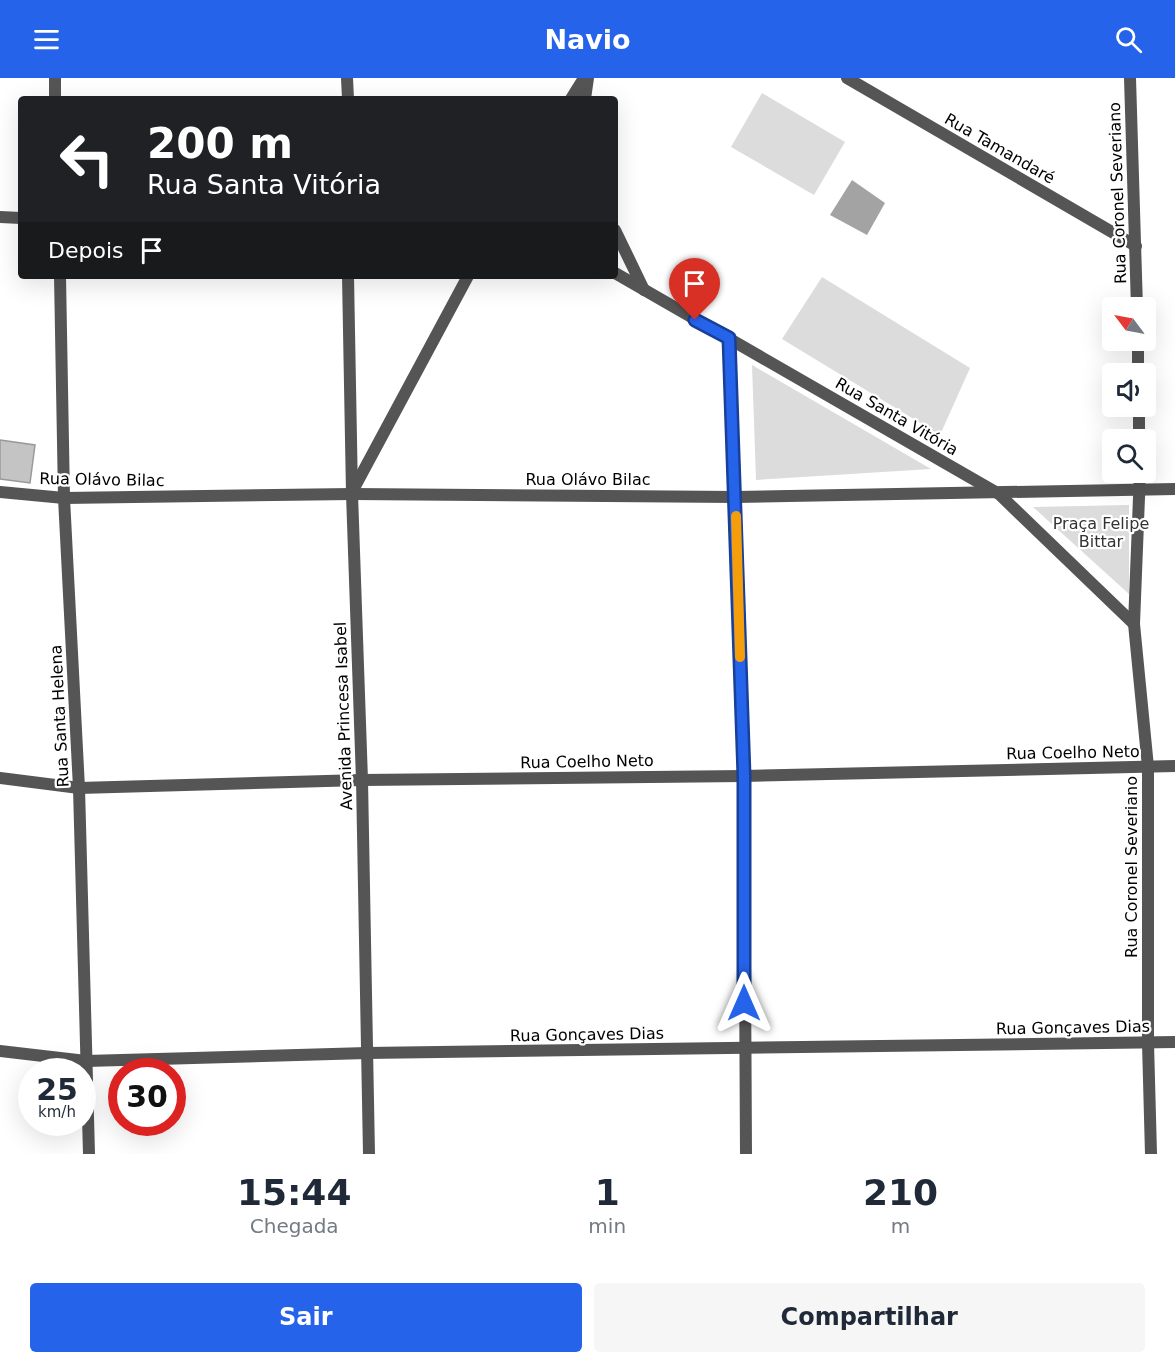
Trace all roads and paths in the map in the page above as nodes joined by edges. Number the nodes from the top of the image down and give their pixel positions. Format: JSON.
{"nodes":[{"id":1,"x":55,"y":78,"type":"edge"},
{"id":2,"x":347,"y":78,"type":"edge"},
{"id":3,"x":584,"y":78,"type":"edge"},
{"id":4,"x":588,"y":78,"type":"edge"},
{"id":5,"x":847,"y":78,"type":"edge"},
{"id":6,"x":1130,"y":78,"type":"edge"},
{"id":7,"x":55,"y":96,"type":"edge"},
{"id":8,"x":348,"y":96,"type":"edge"},
{"id":9,"x":573,"y":96,"type":"edge"},
{"id":10,"x":585,"y":96,"type":"edge"},
{"id":11,"x":0,"y":217,"type":"edge"},
{"id":12,"x":18,"y":218,"type":"edge"},
{"id":13,"x":618,"y":237,"type":"edge"},
{"id":14,"x":1136,"y":246,"type":"junction"},
{"id":15,"x":618,"y":275,"type":"edge"},
{"id":16,"x":60,"y":279,"type":"edge"},
{"id":17,"x":348,"y":279,"type":"edge"},
{"id":18,"x":466,"y":279,"type":"edge"},
{"id":19,"x":645,"y":291,"type":"junction"},
{"id":20,"x":1137,"y":297,"type":"edge"},
{"id":21,"x":729,"y":338,"type":"junction"},
{"id":22,"x":1140,"y":483,"type":"edge"},
{"id":23,"x":1175,"y":489,"type":"edge"},
{"id":24,"x":1140,"y":491,"type":"junction"},
{"id":25,"x":0,"y":492,"type":"edge"},
{"id":26,"x":352,"y":494,"type":"junction"},
{"id":27,"x":999,"y":494,"type":"junction"},
{"id":28,"x":736,"y":497,"type":"junction"},
{"id":29,"x":64,"y":498,"type":"junction"},
{"id":30,"x":1134,"y":624,"type":"junction"},
{"id":31,"x":1175,"y":766,"type":"edge"},
{"id":32,"x":1148,"y":767,"type":"junction"},
{"id":33,"x":744,"y":776,"type":"junction"},
{"id":34,"x":0,"y":778,"type":"edge"},
{"id":35,"x":362,"y":780,"type":"junction"},
{"id":36,"x":79,"y":788,"type":"junction"},
{"id":37,"x":1175,"y":1042,"type":"edge"},
{"id":38,"x":1148,"y":1043,"type":"junction"},
{"id":39,"x":744,"y":1048,"type":"junction"},
{"id":40,"x":0,"y":1051,"type":"edge"},
{"id":41,"x":367,"y":1053,"type":"junction"},
{"id":42,"x":61,"y":1058,"type":"edge"},
{"id":43,"x":87,"y":1058,"type":"edge"},
{"id":44,"x":96,"y":1061,"type":"edge"},
{"id":45,"x":89,"y":1136,"type":"edge"},
{"id":46,"x":89,"y":1154,"type":"edge"},
{"id":47,"x":369,"y":1154,"type":"edge"},
{"id":48,"x":746,"y":1154,"type":"edge"},
{"id":49,"x":1151,"y":1154,"type":"edge"}],
"edges":[{"from":1,"to":7,"type":"street"},
{"from":2,"to":8,"type":"street"},
{"from":3,"to":9,"type":"street"},
{"from":4,"to":10,"type":"street"},
{"from":5,"to":14,"type":"street","name":"Rua Tamandaré"},
{"from":6,"to":14,"type":"street","name":"Rua Coronel Severiano"},
{"from":11,"to":12,"type":"street"},
{"from":13,"to":19,"type":"street"},
{"from":14,"to":20,"type":"street","name":"Rua Coronel Severiano"},
{"from":15,"to":19,"type":"street","name":"Rua Santa Vitória"},
{"from":16,"to":29,"type":"street","name":"Rua Santa Helena"},
{"from":17,"to":26,"type":"street","name":"Avenida Princesa Isabel"},
{"from":18,"to":26,"type":"street"},
{"from":19,"to":21,"type":"street","name":"Rua Santa Vitória"},
{"from":21,"to":27,"type":"street","name":"Rua Santa Vitória"},
{"from":21,"to":28,"type":"street"},
{"from":22,"to":24,"type":"street","name":"Rua Coronel Severiano"},
{"from":23,"to":24,"type":"street","name":"Rua Olávo Bilac"},
{"from":24,"to":27,"type":"street","name":"Rua Olávo Bilac"},
{"from":24,"to":30,"type":"street","name":"Rua Coronel Severiano"},
{"from":25,"to":29,"type":"street","name":"Rua Olávo Bilac"},
{"from":26,"to":28,"type":"street","name":"Rua Olávo Bilac"},
{"from":26,"to":29,"type":"street","name":"Rua Olávo Bilac"},
{"from":26,"to":35,"type":"street","name":"Avenida Princesa Isabel"},
{"from":27,"to":28,"type":"street","name":"Rua Olávo Bilac"},
{"from":27,"to":30,"type":"street","name":"Rua Santa Vitória"},
{"from":28,"to":33,"type":"street"},
{"from":29,"to":36,"type":"street","name":"Rua Santa Helena"},
{"from":30,"to":32,"type":"street","name":"Rua Coronel Severiano"},
{"from":31,"to":32,"type":"street","name":"Rua Coelho Neto"},
{"from":32,"to":33,"type":"street","name":"Rua Coelho Neto"},
{"from":32,"to":38,"type":"street","name":"Rua Coronel Severiano"},
{"from":33,"to":35,"type":"street","name":"Rua Coelho Neto"},
{"from":33,"to":39,"type":"street"},
{"from":34,"to":36,"type":"street","name":"Rua Coelho Neto"},
{"from":35,"to":36,"type":"street","name":"Rua Coelho Neto"},
{"from":35,"to":41,"type":"street","name":"Avenida Princesa Isabel"},
{"from":36,"to":43,"type":"street","name":"Rua Santa Helena"},
{"from":37,"to":38,"type":"street","name":"Rua Gonçaves Dias"},
{"from":38,"to":39,"type":"street","name":"Rua Gonçaves Dias"},
{"from":38,"to":49,"type":"street","name":"Rua Coronel Severiano"},
{"from":39,"to":41,"type":"street","name":"Rua Gonçaves Dias"},
{"from":39,"to":48,"type":"street"},
{"from":40,"to":42,"type":"street","name":"Rua Gonçaves Dias"},
{"from":41,"to":44,"type":"street","name":"Rua Gonçaves Dias"},
{"from":41,"to":47,"type":"street","name":"Avenida Princesa Isabel"},
{"from":45,"to":46,"type":"street","name":"Rua Santa Helena"}]}
